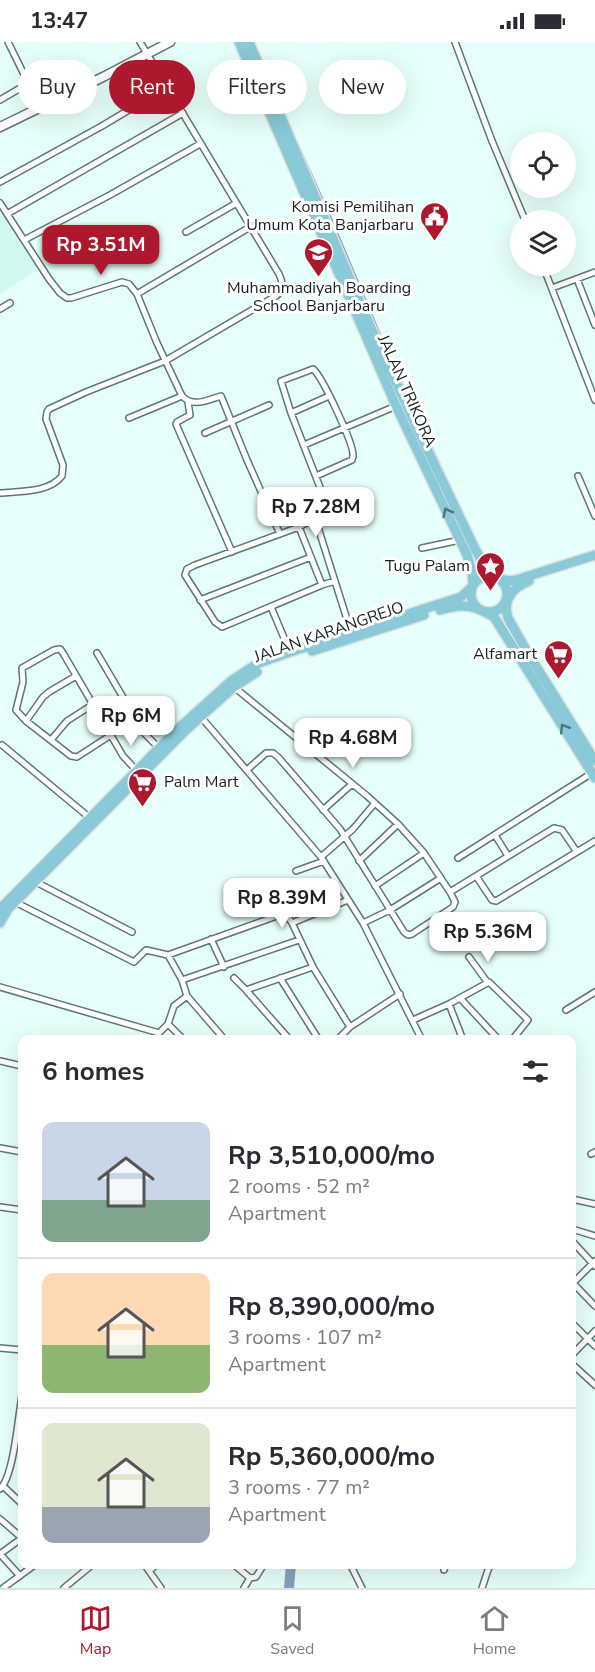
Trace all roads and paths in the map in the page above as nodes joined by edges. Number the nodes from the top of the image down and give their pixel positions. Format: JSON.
{"nodes":[{"id":1,"x":8,"y":42,"type":"edge"},
{"id":2,"x":140,"y":42,"type":"edge"},
{"id":3,"x":170,"y":42,"type":"edge"},
{"id":4,"x":239,"y":42,"type":"edge"},
{"id":5,"x":249,"y":42,"type":"edge"},
{"id":6,"x":455,"y":42,"type":"edge"},
{"id":7,"x":147,"y":54,"type":"junction"},
{"id":8,"x":151,"y":60,"type":"edge"},
{"id":9,"x":18,"y":62,"type":"edge"},
{"id":10,"x":97,"y":80,"type":"edge"},
{"id":11,"x":18,"y":89,"type":"edge"},
{"id":12,"x":0,"y":99,"type":"edge"},
{"id":13,"x":26,"y":114,"type":"edge"},
{"id":14,"x":122,"y":114,"type":"edge"},
{"id":15,"x":183,"y":114,"type":"joint"},
{"id":16,"x":0,"y":127,"type":"edge"},
{"id":17,"x":200,"y":144,"type":"junction"},
{"id":18,"x":303,"y":179,"type":"junction"},
{"id":19,"x":0,"y":182,"type":"edge"},
{"id":20,"x":235,"y":204,"type":"junction"},
{"id":21,"x":3,"y":209,"type":"edge"},
{"id":22,"x":521,"y":210,"type":"edge"},
{"id":23,"x":250,"y":227,"type":"junction"},
{"id":24,"x":186,"y":232,"type":"dead end"},
{"id":25,"x":24,"y":240,"type":"junction"},
{"id":26,"x":595,"y":272,"type":"edge"},
{"id":27,"x":547,"y":276,"type":"edge"},
{"id":28,"x":577,"y":279,"type":"junction"},
{"id":29,"x":552,"y":288,"type":"junction"},
{"id":30,"x":137,"y":294,"type":"junction"},
{"id":31,"x":595,"y":300,"type":"edge"},
{"id":32,"x":10,"y":303,"type":"dead end"},
{"id":33,"x":587,"y":304,"type":"junction"},
{"id":34,"x":0,"y":309,"type":"edge"},
{"id":35,"x":595,"y":325,"type":"edge"},
{"id":36,"x":165,"y":361,"type":"junction"},
{"id":37,"x":182,"y":396,"type":"junction"},
{"id":38,"x":329,"y":396,"type":"junction"},
{"id":39,"x":595,"y":400,"type":"edge"},
{"id":40,"x":188,"y":402,"type":"junction"},
{"id":41,"x":269,"y":405,"type":"dead end"},
{"id":42,"x":396,"y":406,"type":"junction"},
{"id":43,"x":291,"y":413,"type":"junction"},
{"id":44,"x":129,"y":418,"type":"dead end"},
{"id":45,"x":232,"y":422,"type":"junction"},
{"id":46,"x":344,"y":428,"type":"junction"},
{"id":47,"x":205,"y":433,"type":"dead end"},
{"id":48,"x":304,"y":445,"type":"junction"},
{"id":49,"x":316,"y":476,"type":"junction"},
{"id":50,"x":578,"y":476,"type":"dead end"},
{"id":51,"x":321,"y":490,"type":"dead end"},
{"id":52,"x":0,"y":493,"type":"edge"},
{"id":53,"x":306,"y":500,"type":"dead end"},
{"id":54,"x":595,"y":516,"type":"edge"},
{"id":55,"x":315,"y":518,"type":"junction"},
{"id":56,"x":299,"y":527,"type":"junction"},
{"id":57,"x":280,"y":534,"type":"junction"},
{"id":58,"x":460,"y":540,"type":"junction"},
{"id":59,"x":422,"y":548,"type":"dead end"},
{"id":60,"x":232,"y":552,"type":"junction"},
{"id":61,"x":595,"y":555,"type":"edge"},
{"id":62,"x":311,"y":557,"type":"junction"},
{"id":63,"x":595,"y":560,"type":"edge"},
{"id":64,"x":497,"y":578,"type":"junction"},
{"id":65,"x":335,"y":581,"type":"junction"},
{"id":66,"x":322,"y":585,"type":"junction"},
{"id":67,"x":473,"y":586,"type":"junction"},
{"id":68,"x":200,"y":600,"type":"junction"},
{"id":69,"x":507,"y":600,"type":"junction"},
{"id":70,"x":271,"y":607,"type":"junction"},
{"id":71,"x":480,"y":609,"type":"junction"},
{"id":72,"x":351,"y":632,"type":"junction"},
{"id":73,"x":97,"y":652,"type":"dead end"},
{"id":74,"x":290,"y":652,"type":"junction"},
{"id":75,"x":76,"y":676,"type":"junction"},
{"id":76,"x":234,"y":687,"type":"junction"},
{"id":77,"x":93,"y":705,"type":"junction"},
{"id":78,"x":201,"y":717,"type":"junction"},
{"id":79,"x":26,"y":720,"type":"junction"},
{"id":80,"x":111,"y":735,"type":"junction"},
{"id":81,"x":51,"y":740,"type":"junction"},
{"id":82,"x":2,"y":745,"type":"dead end"},
{"id":83,"x":162,"y":750,"type":"junction"},
{"id":84,"x":595,"y":761,"type":"edge"},
{"id":85,"x":247,"y":770,"type":"junction"},
{"id":86,"x":137,"y":771,"type":"junction"},
{"id":87,"x":594,"y":775,"type":"edge"},
{"id":88,"x":352,"y":784,"type":"junction"},
{"id":89,"x":375,"y":804,"type":"junction"},
{"id":90,"x":323,"y":810,"type":"junction"},
{"id":91,"x":90,"y":818,"type":"junction"},
{"id":92,"x":398,"y":824,"type":"junction"},
{"id":93,"x":495,"y":835,"type":"junction"},
{"id":94,"x":345,"y":837,"type":"junction"},
{"id":95,"x":595,"y":841,"type":"edge"},
{"id":96,"x":61,"y":851,"type":"junction"},
{"id":97,"x":577,"y":852,"type":"junction"},
{"id":98,"x":424,"y":853,"type":"junction"},
{"id":99,"x":508,"y":856,"type":"junction"},
{"id":100,"x":458,"y":858,"type":"dead end"},
{"id":101,"x":323,"y":859,"type":"junction"},
{"id":102,"x":359,"y":861,"type":"junction"},
{"id":103,"x":296,"y":871,"type":"dead end"},
{"id":104,"x":477,"y":876,"type":"junction"},
{"id":105,"x":441,"y":879,"type":"junction"},
{"id":106,"x":36,"y":882,"type":"junction"},
{"id":107,"x":375,"y":886,"type":"junction"},
{"id":108,"x":450,"y":892,"type":"junction"},
{"id":109,"x":348,"y":900,"type":"junction"},
{"id":110,"x":15,"y":902,"type":"junction"},
{"id":111,"x":0,"y":909,"type":"edge"},
{"id":112,"x":390,"y":910,"type":"junction"},
{"id":113,"x":0,"y":923,"type":"edge"},
{"id":114,"x":292,"y":923,"type":"junction"},
{"id":115,"x":363,"y":923,"type":"junction"},
{"id":116,"x":132,"y":932,"type":"dead end"},
{"id":117,"x":211,"y":939,"type":"junction"},
{"id":118,"x":299,"y":940,"type":"junction"},
{"id":119,"x":168,"y":955,"type":"junction"},
{"id":120,"x":469,"y":957,"type":"dead end"},
{"id":121,"x":224,"y":967,"type":"junction"},
{"id":122,"x":313,"y":967,"type":"junction"},
{"id":123,"x":234,"y":978,"type":"dead end"},
{"id":124,"x":280,"y":978,"type":"junction"},
{"id":125,"x":182,"y":980,"type":"junction"},
{"id":126,"x":488,"y":982,"type":"junction"},
{"id":127,"x":0,"y":987,"type":"edge"},
{"id":128,"x":246,"y":990,"type":"junction"},
{"id":129,"x":595,"y":993,"type":"edge"},
{"id":130,"x":400,"y":994,"type":"junction"},
{"id":131,"x":188,"y":996,"type":"junction"},
{"id":132,"x":460,"y":998,"type":"junction"},
{"id":133,"x":449,"y":1004,"type":"junction"},
{"id":134,"x":566,"y":1010,"type":"dead end"},
{"id":135,"x":413,"y":1020,"type":"junction"},
{"id":136,"x":168,"y":1024,"type":"junction"},
{"id":137,"x":350,"y":1027,"type":"junction"},
{"id":138,"x":156,"y":1035,"type":"edge"},
{"id":139,"x":160,"y":1035,"type":"edge"},
{"id":140,"x":179,"y":1035,"type":"edge"},
{"id":141,"x":221,"y":1035,"type":"edge"},
{"id":142,"x":286,"y":1035,"type":"edge"},
{"id":143,"x":316,"y":1035,"type":"edge"},
{"id":144,"x":343,"y":1035,"type":"edge"},
{"id":145,"x":420,"y":1035,"type":"edge"},
{"id":146,"x":461,"y":1035,"type":"edge"},
{"id":147,"x":494,"y":1035,"type":"edge"},
{"id":148,"x":516,"y":1035,"type":"edge"},
{"id":149,"x":0,"y":1061,"type":"edge"},
{"id":150,"x":18,"y":1065,"type":"edge"},
{"id":151,"x":0,"y":1148,"type":"edge"},
{"id":152,"x":18,"y":1151,"type":"edge"},
{"id":153,"x":576,"y":1200,"type":"edge"},
{"id":154,"x":595,"y":1204,"type":"edge"},
{"id":155,"x":0,"y":1207,"type":"edge"},
{"id":156,"x":18,"y":1209,"type":"edge"},
{"id":157,"x":576,"y":1229,"type":"edge"},
{"id":158,"x":595,"y":1236,"type":"edge"},
{"id":159,"x":576,"y":1245,"type":"edge"},
{"id":160,"x":594,"y":1264,"type":"edge"},
{"id":161,"x":576,"y":1280,"type":"edge"},
{"id":162,"x":576,"y":1287,"type":"edge"},
{"id":163,"x":595,"y":1306,"type":"edge"},
{"id":164,"x":576,"y":1327,"type":"edge"},
{"id":165,"x":595,"y":1331,"type":"edge"},
{"id":166,"x":587,"y":1339,"type":"junction"},
{"id":167,"x":595,"y":1346,"type":"edge"},
{"id":168,"x":0,"y":1348,"type":"edge"},
{"id":169,"x":18,"y":1350,"type":"edge"},
{"id":170,"x":576,"y":1351,"type":"edge"},
{"id":171,"x":576,"y":1367,"type":"edge"},
{"id":172,"x":595,"y":1384,"type":"edge"},
{"id":173,"x":18,"y":1432,"type":"edge"},
{"id":174,"x":2,"y":1487,"type":"edge"},
{"id":175,"x":18,"y":1501,"type":"edge"},
{"id":176,"x":0,"y":1519,"type":"edge"},
{"id":177,"x":18,"y":1535,"type":"edge"},
{"id":178,"x":18,"y":1541,"type":"edge"},
{"id":179,"x":0,"y":1554,"type":"edge"},
{"id":180,"x":29,"y":1569,"type":"edge"},
{"id":181,"x":87,"y":1569,"type":"edge"},
{"id":182,"x":151,"y":1569,"type":"edge"},
{"id":183,"x":239,"y":1569,"type":"edge"},
{"id":184,"x":261,"y":1569,"type":"edge"},
{"id":185,"x":352,"y":1569,"type":"edge"},
{"id":186,"x":488,"y":1569,"type":"edge"},
{"id":187,"x":148,"y":1571,"type":"joint"},
{"id":188,"x":20,"y":1576,"type":"junction"},
{"id":189,"x":250,"y":1578,"type":"junction"},
{"id":190,"x":3,"y":1588,"type":"edge"},
{"id":191,"x":64,"y":1588,"type":"edge"},
{"id":192,"x":161,"y":1588,"type":"edge"},
{"id":193,"x":244,"y":1588,"type":"edge"},
{"id":194,"x":362,"y":1588,"type":"edge"},
{"id":195,"x":482,"y":1588,"type":"edge"}],
"edges":[{"from":1,"to":9,"type":"street"},
{"from":2,"to":7,"type":"street"},
{"from":3,"to":7,"type":"main road"},
{"from":4,"to":18,"type":"main road","name":"JALAN TRIKORA"},
{"from":5,"to":18,"type":"main road","name":"JALAN TRIKORA"},
{"from":6,"to":22,"type":"street"},
{"from":7,"to":8,"type":"street"},
{"from":7,"to":10,"type":"main road"},
{"from":11,"to":12,"type":"street"},
{"from":13,"to":16,"type":"main road"},
{"from":14,"to":19,"type":"street"},
{"from":15,"to":17,"type":"street"},
{"from":15,"to":21,"type":"street"},
{"from":17,"to":20,"type":"street"},
{"from":17,"to":25,"type":"street"},
{"from":18,"to":42,"type":"main road","name":"JALAN TRIKORA"},
{"from":18,"to":64,"type":"main road","name":"JALAN TRIKORA"},
{"from":20,"to":23,"type":"street"},
{"from":20,"to":24,"type":"street"},
{"from":21,"to":25,"type":"street"},
{"from":23,"to":30,"type":"street"},
{"from":23,"to":36,"type":"street"},
{"from":25,"to":30,"type":"street"},
{"from":26,"to":28,"type":"street"},
{"from":27,"to":29,"type":"street"},
{"from":28,"to":29,"type":"street"},
{"from":28,"to":33,"type":"street"},
{"from":29,"to":39,"type":"street"},
{"from":30,"to":36,"type":"street"},
{"from":31,"to":33,"type":"street"},
{"from":32,"to":34,"type":"street"},
{"from":33,"to":35,"type":"street"},
{"from":36,"to":37,"type":"street"},
{"from":36,"to":52,"type":"street"},
{"from":37,"to":40,"type":"street"},
{"from":37,"to":44,"type":"street"},
{"from":38,"to":43,"type":"street"},
{"from":38,"to":43,"type":"street"},
{"from":38,"to":46,"type":"street"},
{"from":40,"to":45,"type":"street"},
{"from":40,"to":60,"type":"street"},
{"from":41,"to":45,"type":"street"},
{"from":42,"to":46,"type":"street"},
{"from":58,"to":42,"type":"main road","name":"JALAN TRIKORA","one_way":true},
{"from":43,"to":48,"type":"street"},
{"from":45,"to":47,"type":"street"},
{"from":45,"to":57,"type":"street"},
{"from":46,"to":48,"type":"street"},
{"from":46,"to":49,"type":"street"},
{"from":48,"to":49,"type":"street"},
{"from":49,"to":51,"type":"street"},
{"from":50,"to":54,"type":"street"},
{"from":53,"to":55,"type":"street"},
{"from":55,"to":56,"type":"street"},
{"from":55,"to":65,"type":"street"},
{"from":56,"to":57,"type":"street"},
{"from":56,"to":62,"type":"street"},
{"from":57,"to":60,"type":"street"},
{"from":58,"to":59,"type":"street"},
{"from":58,"to":67,"type":"main road","name":"JALAN TRIKORA"},
{"from":60,"to":68,"type":"street"},
{"from":61,"to":64,"type":"main road"},
{"from":62,"to":66,"type":"street"},
{"from":62,"to":68,"type":"street"},
{"from":63,"to":69,"type":"main road"},
{"from":64,"to":67,"type":"main road"},
{"from":64,"to":69,"type":"main road"},
{"from":65,"to":66,"type":"street"},
{"from":65,"to":72,"type":"street"},
{"from":66,"to":70,"type":"street"},
{"from":67,"to":71,"type":"main road"},
{"from":67,"to":72,"type":"main road","name":"JALAN KARANGREJO"},
{"from":68,"to":70,"type":"street"},
{"from":69,"to":71,"type":"main road"},
{"from":69,"to":84,"type":"main road"},
{"from":70,"to":74,"type":"street"},
{"from":71,"to":76,"type":"main road","name":"JALAN KARANGREJO"},
{"from":87,"to":71,"type":"main road","one_way":true},
{"from":72,"to":74,"type":"main road","name":"JALAN KARANGREJO"},
{"from":73,"to":83,"type":"street"},
{"from":74,"to":83,"type":"main road","name":"JALAN KARANGREJO"},
{"from":75,"to":77,"type":"street"},
{"from":75,"to":79,"type":"street"},
{"from":75,"to":79,"type":"street"},
{"from":76,"to":78,"type":"main road","name":"JALAN KARANGREJO"},
{"from":76,"to":88,"type":"street"},
{"from":77,"to":80,"type":"street"},
{"from":77,"to":81,"type":"street"},
{"from":78,"to":83,"type":"main road","name":"JALAN KARANGREJO"},
{"from":78,"to":85,"type":"street"},
{"from":79,"to":81,"type":"street"},
{"from":80,"to":81,"type":"street"},
{"from":80,"to":86,"type":"street"},
{"from":82,"to":91,"type":"street"},
{"from":83,"to":86,"type":"main road","name":"JALAN KARANGREJO"},
{"from":83,"to":96,"type":"main road","name":"JALAN KARANGREJO"},
{"from":85,"to":90,"type":"street"},
{"from":85,"to":101,"type":"street"},
{"from":86,"to":91,"type":"main road","name":"JALAN KARANGREJO"},
{"from":87,"to":93,"type":"street"},
{"from":88,"to":89,"type":"street"},
{"from":88,"to":90,"type":"street"},
{"from":89,"to":92,"type":"street"},
{"from":89,"to":94,"type":"street"},
{"from":90,"to":94,"type":"street"},
{"from":91,"to":96,"type":"main road","name":"JALAN KARANGREJO"},
{"from":92,"to":98,"type":"street"},
{"from":92,"to":102,"type":"street"},
{"from":93,"to":99,"type":"street"},
{"from":93,"to":100,"type":"street"},
{"from":94,"to":101,"type":"street"},
{"from":94,"to":102,"type":"street"},
{"from":95,"to":97,"type":"street"},
{"from":96,"to":106,"type":"main road","name":"JALAN KARANGREJO"},
{"from":96,"to":111,"type":"main road","name":"JALAN KARANGREJO"},
{"from":97,"to":99,"type":"street"},
{"from":97,"to":104,"type":"street"},
{"from":98,"to":105,"type":"street"},
{"from":98,"to":107,"type":"street"},
{"from":99,"to":104,"type":"street"},
{"from":101,"to":103,"type":"street"},
{"from":101,"to":109,"type":"street"},
{"from":102,"to":107,"type":"street"},
{"from":104,"to":108,"type":"street"},
{"from":105,"to":108,"type":"street"},
{"from":105,"to":112,"type":"street"},
{"from":106,"to":110,"type":"main road","name":"JALAN KARANGREJO"},
{"from":106,"to":116,"type":"street"},
{"from":107,"to":112,"type":"street"},
{"from":108,"to":112,"type":"street"},
{"from":109,"to":114,"type":"street"},
{"from":109,"to":115,"type":"street"},
{"from":110,"to":113,"type":"main road","name":"JALAN KARANGREJO"},
{"from":110,"to":119,"type":"street"},
{"from":112,"to":115,"type":"street"},
{"from":114,"to":117,"type":"street"},
{"from":114,"to":118,"type":"street"},
{"from":115,"to":130,"type":"street"},
{"from":117,"to":119,"type":"street"},
{"from":117,"to":121,"type":"street"},
{"from":118,"to":121,"type":"street"},
{"from":118,"to":122,"type":"street"},
{"from":119,"to":125,"type":"street"},
{"from":120,"to":126,"type":"street"},
{"from":121,"to":125,"type":"street"},
{"from":122,"to":124,"type":"street"},
{"from":122,"to":137,"type":"street"},
{"from":123,"to":128,"type":"street"},
{"from":124,"to":128,"type":"street"},
{"from":124,"to":143,"type":"street"},
{"from":125,"to":131,"type":"street"},
{"from":126,"to":132,"type":"street"},
{"from":126,"to":148,"type":"street"},
{"from":127,"to":138,"type":"street"},
{"from":128,"to":142,"type":"street"},
{"from":129,"to":134,"type":"street"},
{"from":130,"to":135,"type":"street"},
{"from":130,"to":137,"type":"street"},
{"from":131,"to":136,"type":"street"},
{"from":131,"to":141,"type":"street"},
{"from":132,"to":133,"type":"street"},
{"from":132,"to":147,"type":"street"},
{"from":133,"to":135,"type":"street"},
{"from":133,"to":146,"type":"street"},
{"from":135,"to":145,"type":"street"},
{"from":136,"to":139,"type":"street"},
{"from":136,"to":140,"type":"street"},
{"from":137,"to":144,"type":"street"},
{"from":149,"to":150,"type":"street"},
{"from":151,"to":152,"type":"street"},
{"from":153,"to":154,"type":"street"},
{"from":155,"to":156,"type":"street"},
{"from":157,"to":158,"type":"street"},
{"from":159,"to":160,"type":"street"},
{"from":160,"to":161,"type":"street"},
{"from":162,"to":163,"type":"street"},
{"from":164,"to":166,"type":"street"},
{"from":165,"to":166,"type":"street"},
{"from":166,"to":167,"type":"street"},
{"from":166,"to":170,"type":"street"},
{"from":168,"to":169,"type":"street"},
{"from":171,"to":172,"type":"street"},
{"from":173,"to":174,"type":"street"},
{"from":174,"to":175,"type":"street"},
{"from":176,"to":177,"type":"street"},
{"from":178,"to":179,"type":"street"},
{"from":179,"to":188,"type":"street"},
{"from":180,"to":188,"type":"street"},
{"from":181,"to":191,"type":"street"},
{"from":182,"to":187,"type":"street"},
{"from":183,"to":189,"type":"street"},
{"from":184,"to":189,"type":"street"},
{"from":185,"to":194,"type":"street"},
{"from":186,"to":195,"type":"street"},
{"from":187,"to":192,"type":"street"},
{"from":188,"to":190,"type":"street"},
{"from":189,"to":193,"type":"street"}]}
